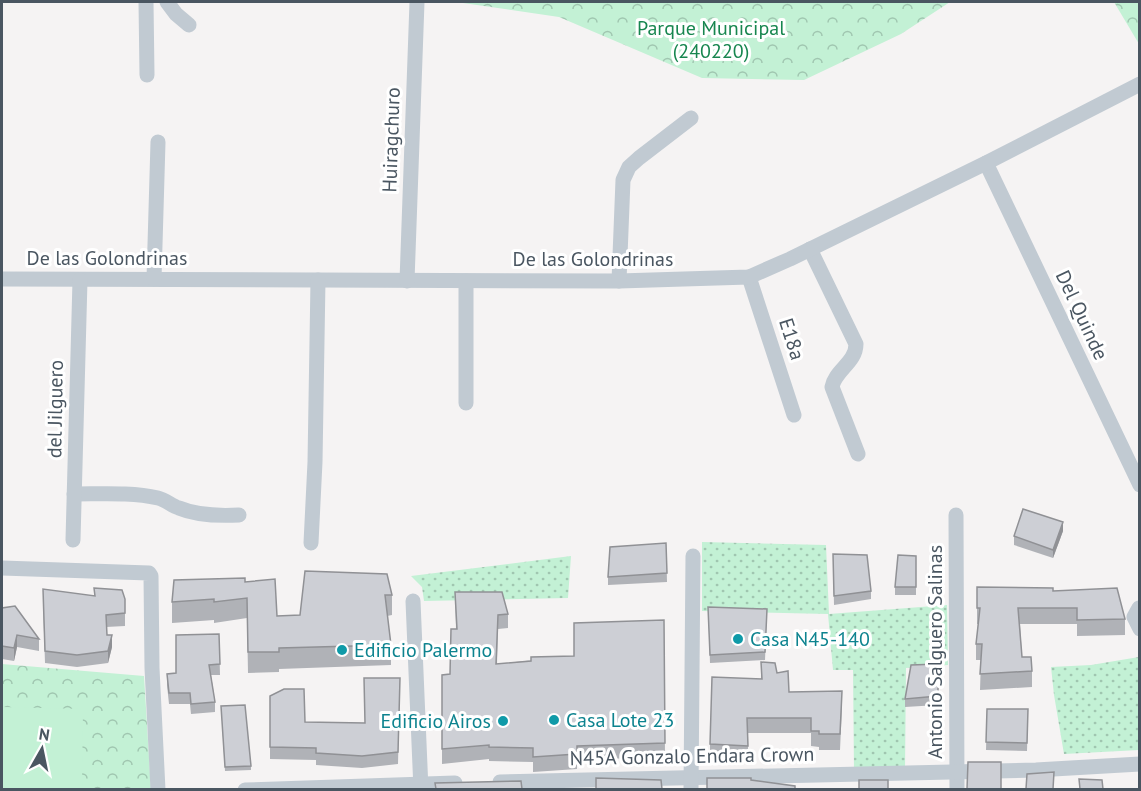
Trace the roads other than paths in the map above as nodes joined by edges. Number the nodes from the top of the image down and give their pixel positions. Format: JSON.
{"nodes":[{"id":1,"x":146,"y":2,"type":"edge"},
{"id":2,"x":167,"y":2,"type":"edge"},
{"id":3,"x":417,"y":2,"type":"edge"},
{"id":4,"x":189,"y":25,"type":"dead end"},
{"id":5,"x":147,"y":75,"type":"dead end"},
{"id":6,"x":1140,"y":84,"type":"edge"},
{"id":7,"x":691,"y":118,"type":"dead end"},
{"id":8,"x":158,"y":142,"type":"dead end"},
{"id":9,"x":986,"y":163,"type":"junction"},
{"id":10,"x":810,"y":249,"type":"junction"},
{"id":11,"x":749,"y":277,"type":"junction"},
{"id":12,"x":2,"y":279,"type":"edge"},
{"id":13,"x":154,"y":279,"type":"junction"},
{"id":14,"x":80,"y":280,"type":"junction"},
{"id":15,"x":318,"y":280,"type":"junction"},
{"id":16,"x":407,"y":281,"type":"junction"},
{"id":17,"x":466,"y":281,"type":"junction"},
{"id":18,"x":619,"y":281,"type":"junction"},
{"id":19,"x":466,"y":403,"type":"dead end"},
{"id":20,"x":794,"y":415,"type":"dead end"},
{"id":21,"x":858,"y":454,"type":"dead end"},
{"id":22,"x":1140,"y":485,"type":"edge"},
{"id":23,"x":74,"y":494,"type":"junction"},
{"id":24,"x":239,"y":515,"type":"dead end"},
{"id":25,"x":956,"y":515,"type":"dead end"},
{"id":26,"x":73,"y":540,"type":"dead end"},
{"id":27,"x":311,"y":543,"type":"dead end"},
{"id":28,"x":693,"y":556,"type":"dead end"},
{"id":29,"x":2,"y":568,"type":"edge"},
{"id":30,"x":413,"y":601,"type":"dead end"},
{"id":31,"x":1139,"y":608,"type":"edge"},
{"id":32,"x":1140,"y":629,"type":"edge"},
{"id":33,"x":1140,"y":764,"type":"edge"},
{"id":34,"x":957,"y":771,"type":"junction"},
{"id":35,"x":691,"y":783,"type":"edge"},
{"id":36,"x":421,"y":787,"type":"edge"},
{"id":37,"x":158,"y":789,"type":"edge"},
{"id":38,"x":245,"y":789,"type":"edge"},
{"id":39,"x":957,"y":789,"type":"edge"}],
"edges":[{"from":1,"to":5,"type":"street"},
{"from":2,"to":4,"type":"street"},
{"from":3,"to":16,"type":"street","name":"Huiragchuro"},
{"from":6,"to":9,"type":"street","name":"De las Golondrinas"},
{"from":7,"to":18,"type":"street"},
{"from":8,"to":13,"type":"street"},
{"from":9,"to":10,"type":"street","name":"De las Golondrinas"},
{"from":9,"to":22,"type":"street","name":"Del Quinde"},
{"from":10,"to":11,"type":"street","name":"De las Golondrinas"},
{"from":10,"to":21,"type":"street"},
{"from":11,"to":18,"type":"street","name":"De las Golondrinas"},
{"from":11,"to":20,"type":"street","name":"E18a"},
{"from":12,"to":14,"type":"street","name":"De las Golondrinas"},
{"from":13,"to":14,"type":"street","name":"De las Golondrinas"},
{"from":13,"to":15,"type":"street","name":"De las Golondrinas"},
{"from":14,"to":23,"type":"street","name":"del Jilguero"},
{"from":15,"to":16,"type":"street","name":"De las Golondrinas"},
{"from":15,"to":27,"type":"street"},
{"from":16,"to":17,"type":"street","name":"De las Golondrinas"},
{"from":17,"to":18,"type":"street","name":"De las Golondrinas"},
{"from":17,"to":19,"type":"street"},
{"from":23,"to":24,"type":"street"},
{"from":23,"to":26,"type":"street","name":"del Jilguero"},
{"from":25,"to":34,"type":"street","name":"Antonio Salguero Salinas"},
{"from":28,"to":35,"type":"street"},
{"from":29,"to":37,"type":"street"},
{"from":30,"to":36,"type":"street"},
{"from":31,"to":32,"type":"street"},
{"from":33,"to":34,"type":"street","name":"N45A Gonzalo Endara Crown"},
{"from":34,"to":35,"type":"street","name":"N45A Gonzalo Endara Crown"},
{"from":34,"to":39,"type":"street","name":"Antonio Salguero Salinas"},
{"from":35,"to":36,"type":"street","name":"N45A Gonzalo Endara Crown"},
{"from":36,"to":38,"type":"street","name":"N45A Gonzalo Endara Crown"}]}
